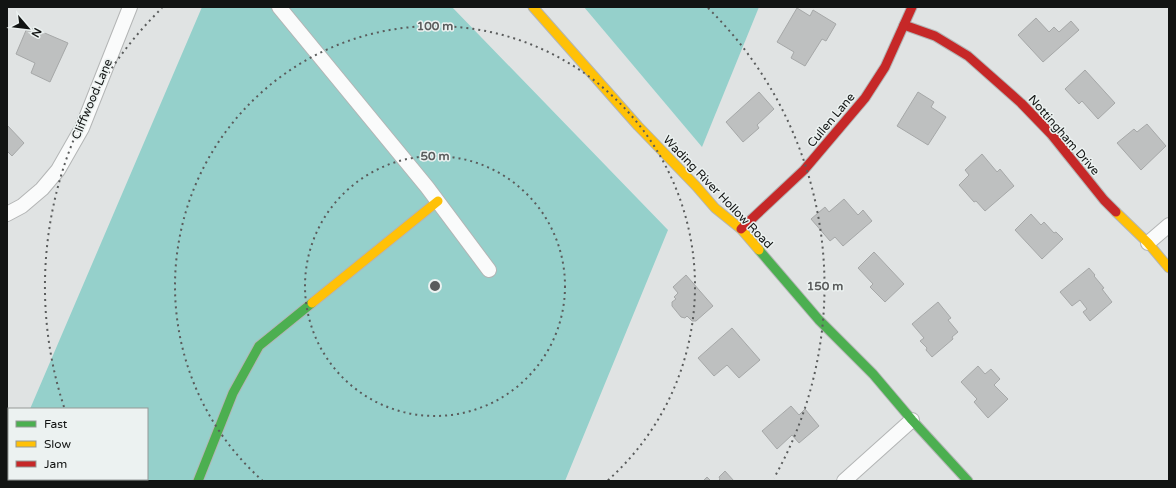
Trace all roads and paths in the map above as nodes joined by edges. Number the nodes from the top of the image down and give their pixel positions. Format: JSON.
{"nodes":[{"id":1,"x":130,"y":7,"type":"edge"},
{"id":2,"x":279,"y":7,"type":"edge"},
{"id":3,"x":533,"y":7,"type":"edge"},
{"id":4,"x":912,"y":7,"type":"edge"},
{"id":5,"x":904,"y":24,"type":"junction"},
{"id":6,"x":438,"y":201,"type":"junction"},
{"id":7,"x":7,"y":214,"type":"edge"},
{"id":8,"x":1169,"y":225,"type":"edge"},
{"id":9,"x":741,"y":229,"type":"junction"},
{"id":10,"x":1148,"y":243,"type":"junction"},
{"id":11,"x":1169,"y":268,"type":"edge"},
{"id":12,"x":489,"y":270,"type":"dead end"},
{"id":13,"x":912,"y":420,"type":"junction"},
{"id":14,"x":198,"y":481,"type":"edge"},
{"id":15,"x":844,"y":481,"type":"edge"},
{"id":16,"x":968,"y":481,"type":"edge"}],
"edges":[{"from":1,"to":7,"type":"street","name":"Cliffwood Lane"},
{"from":2,"to":6,"type":"street"},
{"from":3,"to":9,"type":"street","name":"Wading River Hollow Road"},
{"from":4,"to":5,"type":"street","name":"Cullen Lane"},
{"from":5,"to":9,"type":"street","name":"Cullen Lane"},
{"from":5,"to":10,"type":"street","name":"Nottingham Drive"},
{"from":6,"to":12,"type":"street"},
{"from":6,"to":14,"type":"street"},
{"from":8,"to":10,"type":"street"},
{"from":9,"to":13,"type":"street","name":"Wading River Hollow Road"},
{"from":10,"to":11,"type":"street","name":"Nottingham Drive"},
{"from":13,"to":15,"type":"street"},
{"from":13,"to":16,"type":"street","name":"Wading River Hollow Road"}]}
